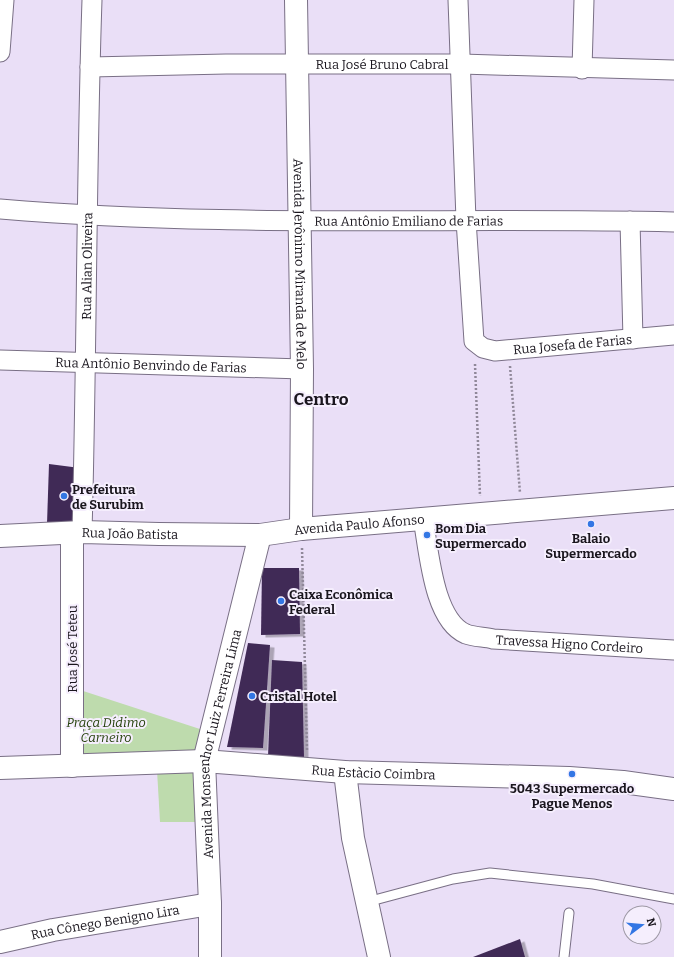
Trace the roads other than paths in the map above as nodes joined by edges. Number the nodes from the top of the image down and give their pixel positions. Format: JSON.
{"nodes":[{"id":1,"x":4,"y":0,"type":"edge"},
{"id":2,"x":92,"y":0,"type":"edge"},
{"id":3,"x":296,"y":0,"type":"edge"},
{"id":4,"x":458,"y":0,"type":"edge"},
{"id":5,"x":584,"y":0,"type":"edge"},
{"id":6,"x":0,"y":52,"type":"edge"},
{"id":7,"x":461,"y":64,"type":"junction"},
{"id":8,"x":297,"y":65,"type":"junction"},
{"id":9,"x":90,"y":67,"type":"junction"},
{"id":10,"x":582,"y":69,"type":"junction"},
{"id":11,"x":674,"y":70,"type":"edge"},
{"id":12,"x":0,"y":209,"type":"edge"},
{"id":13,"x":86,"y":216,"type":"junction"},
{"id":14,"x":466,"y":220,"type":"junction"},
{"id":15,"x":300,"y":221,"type":"junction"},
{"id":16,"x":630,"y":221,"type":"junction"},
{"id":17,"x":674,"y":222,"type":"edge"},
{"id":18,"x":674,"y":335,"type":"edge"},
{"id":19,"x":633,"y":339,"type":"junction"},
{"id":20,"x":0,"y":360,"type":"edge"},
{"id":21,"x":86,"y":362,"type":"junction"},
{"id":22,"x":302,"y":369,"type":"junction"},
{"id":23,"x":674,"y":498,"type":"edge"},
{"id":24,"x":423,"y":519,"type":"junction"},
{"id":25,"x":301,"y":529,"type":"junction"},
{"id":26,"x":77,"y":532,"type":"junction"},
{"id":27,"x":260,"y":534,"type":"junction"},
{"id":28,"x":0,"y":536,"type":"edge"},
{"id":29,"x":674,"y":650,"type":"edge"},
{"id":30,"x":204,"y":761,"type":"junction"},
{"id":31,"x":72,"y":766,"type":"junction"},
{"id":32,"x":0,"y":768,"type":"edge"},
{"id":33,"x":345,"y":772,"type":"junction"},
{"id":34,"x":674,"y":789,"type":"edge"},
{"id":35,"x":674,"y":899,"type":"edge"},
{"id":36,"x":367,"y":902,"type":"junction"},
{"id":37,"x":210,"y":904,"type":"junction"},
{"id":38,"x":569,"y":913,"type":"dead end"},
{"id":39,"x":0,"y":942,"type":"edge"},
{"id":40,"x":210,"y":957,"type":"edge"},
{"id":41,"x":379,"y":957,"type":"edge"},
{"id":42,"x":564,"y":957,"type":"edge"}],
"edges":[{"from":1,"to":6,"type":"street"},
{"from":2,"to":9,"type":"street","name":"Rua Alian Oliveira"},
{"from":3,"to":8,"type":"street","name":"Avenida Jerônimo Miranda de Melo"},
{"from":4,"to":7,"type":"street"},
{"from":5,"to":10,"type":"street"},
{"from":7,"to":8,"type":"street","name":"Rua José Bruno Cabral"},
{"from":7,"to":10,"type":"street","name":"Rua José Bruno Cabral"},
{"from":7,"to":14,"type":"street"},
{"from":8,"to":9,"type":"street","name":"Rua José Bruno Cabral"},
{"from":8,"to":15,"type":"street","name":"Avenida Jerônimo Miranda de Melo"},
{"from":9,"to":13,"type":"street","name":"Rua Alian Oliveira"},
{"from":10,"to":11,"type":"street","name":"Rua José Bruno Cabral"},
{"from":12,"to":13,"type":"street","name":"Rua Antônio Emiliano de Farias"},
{"from":13,"to":15,"type":"street","name":"Rua Antônio Emiliano de Farias"},
{"from":13,"to":21,"type":"street","name":"Rua Alian Oliveira"},
{"from":14,"to":15,"type":"street","name":"Rua Antônio Emiliano de Farias"},
{"from":14,"to":16,"type":"street","name":"Rua Antônio Emiliano de Farias"},
{"from":14,"to":19,"type":"street","name":"Rua Josefa de Farias"},
{"from":15,"to":22,"type":"street","name":"Avenida Jerônimo Miranda de Melo"},
{"from":16,"to":17,"type":"street","name":"Rua Antônio Emiliano de Farias"},
{"from":16,"to":19,"type":"street"},
{"from":18,"to":19,"type":"street","name":"Rua Josefa de Farias"},
{"from":20,"to":21,"type":"street","name":"Rua Antônio Benvindo de Farias"},
{"from":21,"to":22,"type":"street","name":"Rua Antônio Benvindo de Farias"},
{"from":21,"to":26,"type":"street","name":"Rua Alian Oliveira"},
{"from":22,"to":25,"type":"street","name":"Avenida Jerônimo Miranda de Melo"},
{"from":23,"to":24,"type":"street","name":"Avenida Paulo Afonso"},
{"from":24,"to":25,"type":"street","name":"Avenida Paulo Afonso"},
{"from":24,"to":29,"type":"street","name":"Travessa Higno Cordeiro"},
{"from":25,"to":27,"type":"street","name":"Avenida Paulo Afonso"},
{"from":26,"to":27,"type":"street","name":"Rua João Batista"},
{"from":26,"to":28,"type":"street","name":"Rua João Batista"},
{"from":26,"to":31,"type":"street","name":"Rua José Teteu"},
{"from":27,"to":30,"type":"street","name":"Avenida Monsenhor Luiz Ferreira Lima"},
{"from":30,"to":31,"type":"street","name":"Rua Estàcio Coimbra"},
{"from":30,"to":33,"type":"street","name":"Rua Estàcio Coimbra"},
{"from":30,"to":37,"type":"street","name":"Avenida Monsenhor Luiz Ferreira Lima"},
{"from":31,"to":32,"type":"street","name":"Rua Estàcio Coimbra"},
{"from":33,"to":34,"type":"street","name":"Rua Estàcio Coimbra"},
{"from":33,"to":36,"type":"street"},
{"from":35,"to":36,"type":"lane"},
{"from":36,"to":41,"type":"street"},
{"from":37,"to":39,"type":"street","name":"Rua Cônego Benigno Lira"},
{"from":37,"to":40,"type":"street","name":"Avenida Monsenhor Luiz Ferreira Lima"},
{"from":38,"to":42,"type":"lane"}]}
